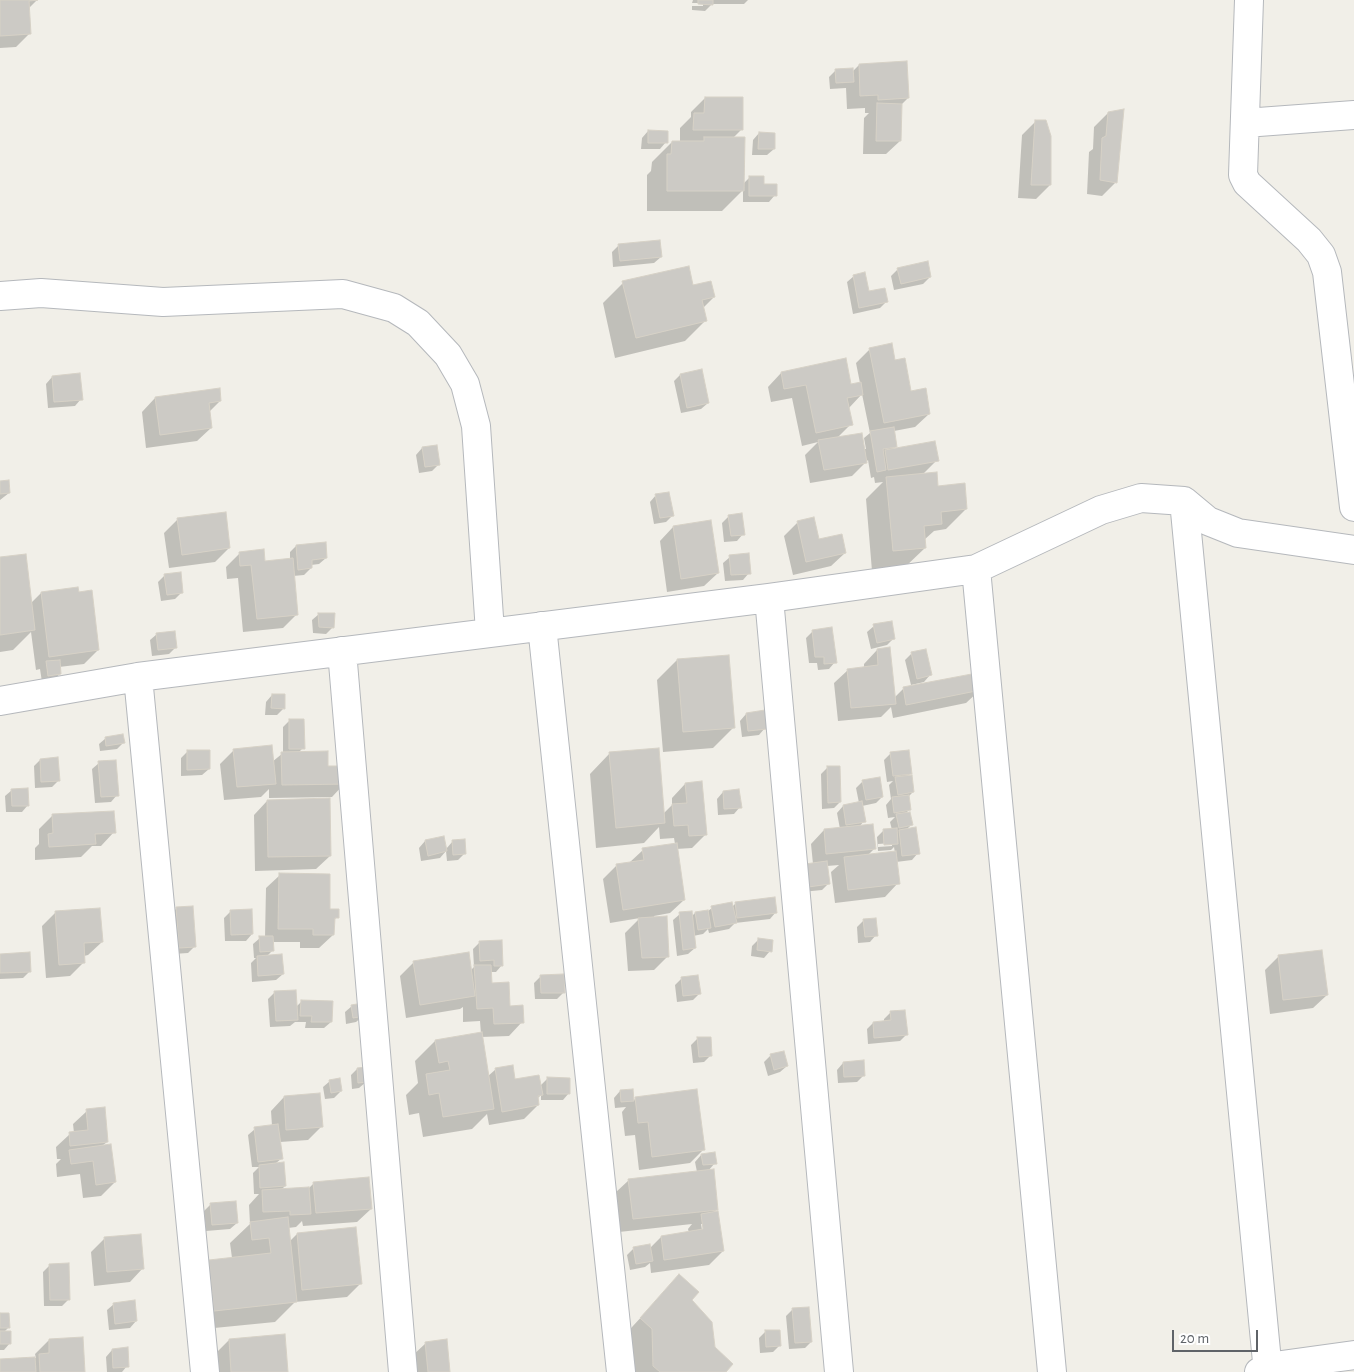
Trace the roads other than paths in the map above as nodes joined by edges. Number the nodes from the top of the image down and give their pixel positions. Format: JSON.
{"nodes":[{"id":1,"x":1249,"y":0,"type":"edge"},
{"id":2,"x":1354,"y":115,"type":"edge"},
{"id":3,"x":1245,"y":123,"type":"junction"},
{"id":4,"x":0,"y":296,"type":"edge"},
{"id":5,"x":1184,"y":501,"type":"junction"},
{"id":6,"x":1354,"y":506,"type":"edge"},
{"id":7,"x":1354,"y":550,"type":"edge"},
{"id":8,"x":976,"y":569,"type":"junction"},
{"id":9,"x":769,"y":598,"type":"junction"},
{"id":10,"x":542,"y":626,"type":"junction"},
{"id":11,"x":490,"y":632,"type":"junction"},
{"id":12,"x":342,"y":651,"type":"junction"},
{"id":13,"x":138,"y":677,"type":"junction"},
{"id":14,"x":0,"y":701,"type":"edge"},
{"id":15,"x":1354,"y":1356,"type":"edge"},
{"id":16,"x":1265,"y":1370,"type":"edge"},
{"id":17,"x":205,"y":1372,"type":"edge"},
{"id":18,"x":403,"y":1372,"type":"edge"},
{"id":19,"x":621,"y":1372,"type":"edge"},
{"id":20,"x":839,"y":1372,"type":"edge"},
{"id":21,"x":1052,"y":1372,"type":"edge"}],
"edges":[{"from":1,"to":3,"type":"street"},
{"from":2,"to":3,"type":"street"},
{"from":3,"to":6,"type":"street"},
{"from":4,"to":11,"type":"street"},
{"from":5,"to":7,"type":"street"},
{"from":5,"to":8,"type":"street"},
{"from":5,"to":16,"type":"street"},
{"from":8,"to":9,"type":"street"},
{"from":8,"to":21,"type":"street"},
{"from":9,"to":10,"type":"street"},
{"from":9,"to":20,"type":"street"},
{"from":10,"to":11,"type":"street"},
{"from":10,"to":19,"type":"street"},
{"from":11,"to":12,"type":"street"},
{"from":12,"to":13,"type":"street"},
{"from":12,"to":18,"type":"street"},
{"from":13,"to":14,"type":"street"},
{"from":13,"to":17,"type":"street"},
{"from":15,"to":16,"type":"street"}]}
